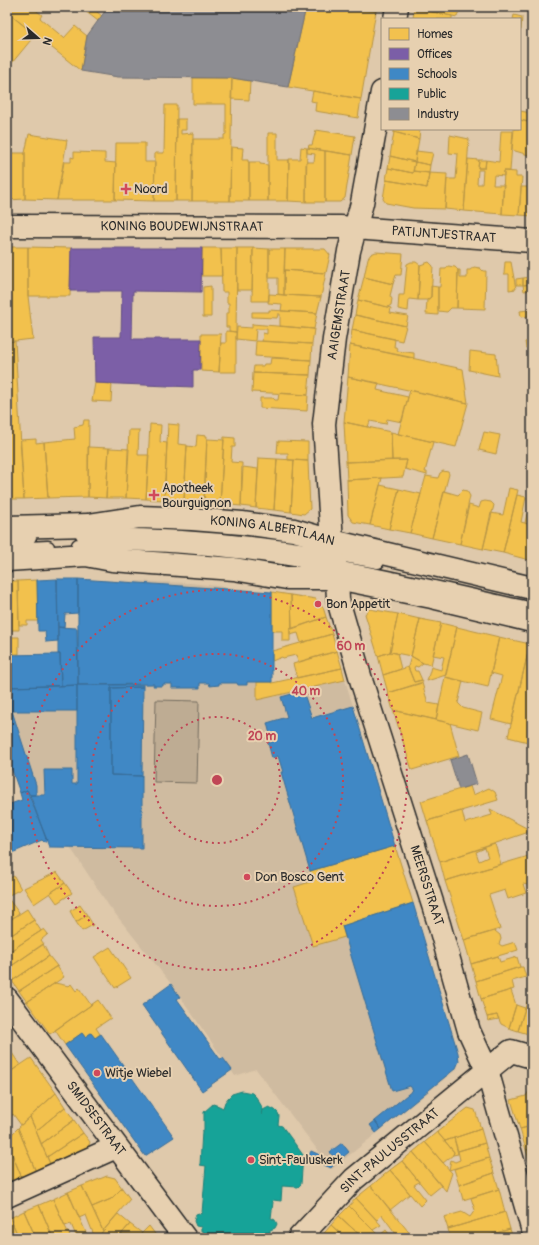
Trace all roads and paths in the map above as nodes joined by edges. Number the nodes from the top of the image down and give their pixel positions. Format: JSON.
{"nodes":[{"id":1,"x":397,"y":7,"type":"edge"},
{"id":2,"x":395,"y":18,"type":"edge"},
{"id":3,"x":381,"y":98,"type":"edge"},
{"id":4,"x":7,"y":226,"type":"edge"},
{"id":5,"x":356,"y":228,"type":"junction"},
{"id":6,"x":532,"y":241,"type":"edge"},
{"id":7,"x":7,"y":527,"type":"edge"},
{"id":8,"x":7,"y":538,"type":"edge"},
{"id":9,"x":7,"y":549,"type":"edge"},
{"id":10,"x":7,"y":560,"type":"edge"},
{"id":11,"x":334,"y":560,"type":"junction"},
{"id":12,"x":532,"y":588,"type":"edge"},
{"id":13,"x":532,"y":598,"type":"edge"},
{"id":14,"x":532,"y":609,"type":"edge"},
{"id":15,"x":532,"y":621,"type":"edge"},
{"id":16,"x":7,"y":999,"type":"edge"},
{"id":17,"x":532,"y":1057,"type":"edge"},
{"id":18,"x":487,"y":1070,"type":"junction"},
{"id":19,"x":116,"y":1147,"type":"junction"},
{"id":20,"x":7,"y":1196,"type":"edge"},
{"id":21,"x":532,"y":1228,"type":"edge"},
{"id":22,"x":185,"y":1238,"type":"edge"},
{"id":23,"x":299,"y":1238,"type":"edge"}],
"edges":[{"from":1,"to":2,"type":"street"},
{"from":3,"to":5,"type":"street","name":"AAIGEMSTRAAT"},
{"from":4,"to":5,"type":"street","name":"KONING BOUDEWIJNSTRAAT"},
{"from":5,"to":6,"type":"street","name":"PATIJNTJESTRAAT"},
{"from":5,"to":11,"type":"street","name":"AAIGEMSTRAAT"},
{"from":7,"to":11,"type":"street","name":"KONING ALBERTLAAN"},
{"from":8,"to":11,"type":"lane"},
{"from":9,"to":11,"type":"lane"},
{"from":10,"to":11,"type":"street","name":"KONING ALBERTLAAN"},
{"from":11,"to":12,"type":"street","name":"KONING ALBERTLAAN"},
{"from":11,"to":13,"type":"lane"},
{"from":11,"to":14,"type":"lane"},
{"from":11,"to":15,"type":"street","name":"KONING ALBERTLAAN"},
{"from":11,"to":18,"type":"street","name":"MEERSSTRAAT"},
{"from":16,"to":19,"type":"street","name":"SMIDSESTRAAT"},
{"from":17,"to":18,"type":"street","name":"SINT-PAULUSSTRAAT"},
{"from":18,"to":21,"type":"street","name":"MEERSSTRAAT"},
{"from":18,"to":23,"type":"street","name":"SINT-PAULUSSTRAAT"},
{"from":19,"to":20,"type":"street"},
{"from":19,"to":22,"type":"street","name":"SMIDSESTRAAT"}]}
